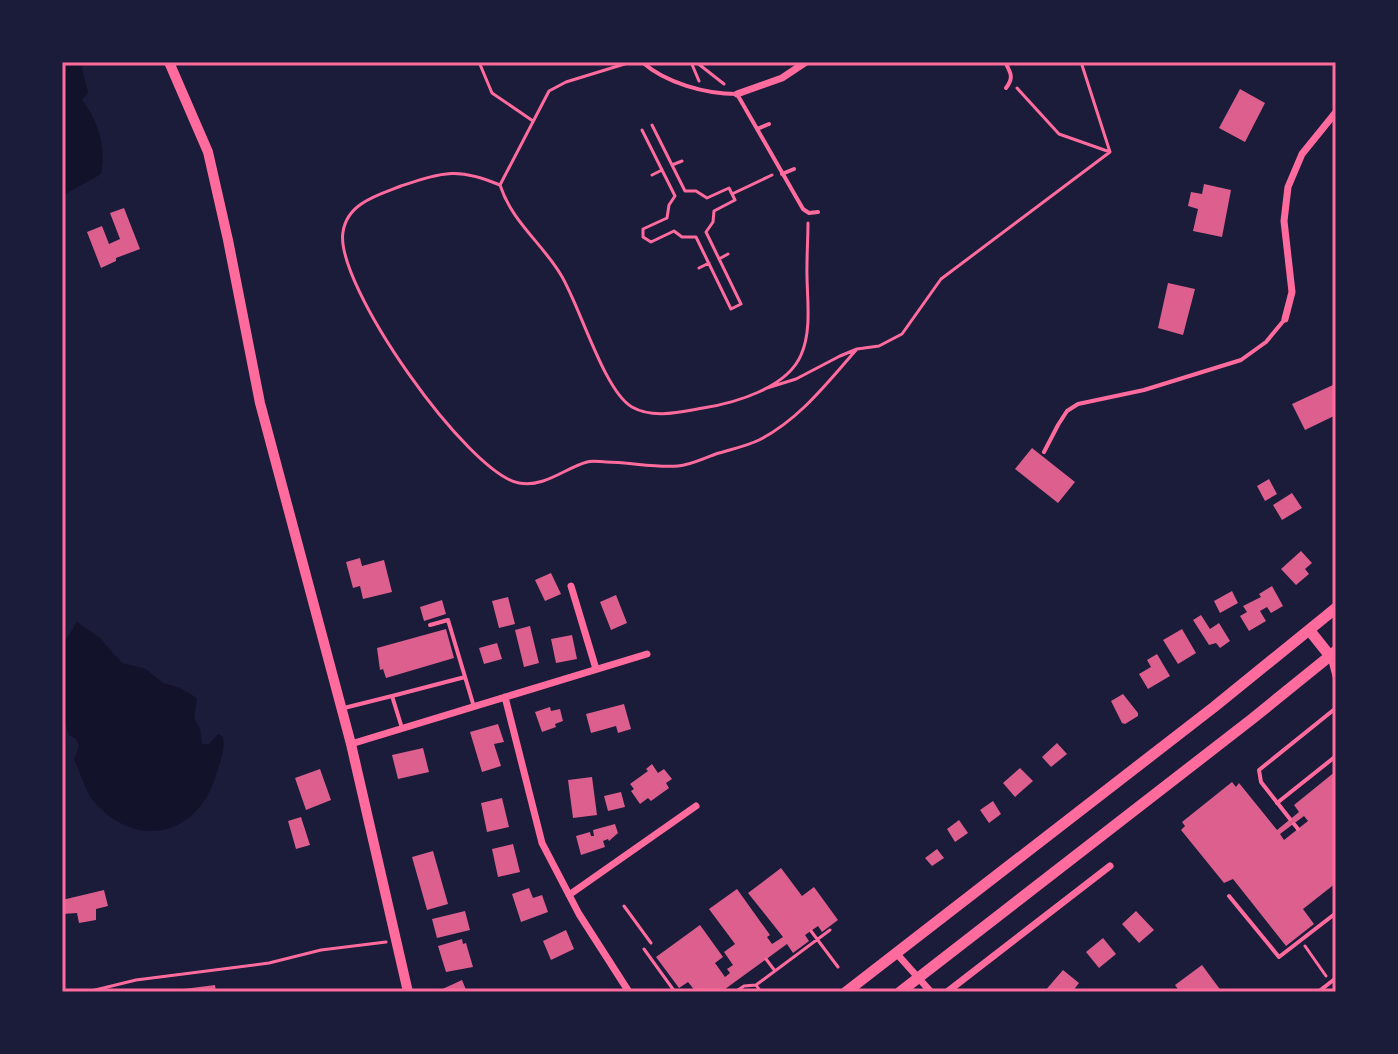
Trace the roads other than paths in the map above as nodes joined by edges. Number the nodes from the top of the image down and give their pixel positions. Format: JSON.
{"nodes":[{"id":1,"x":169,"y":62,"type":"edge"},
{"id":2,"x":642,"y":62,"type":"edge"},
{"id":3,"x":806,"y":62,"type":"edge"},
{"id":4,"x":1005,"y":62,"type":"edge"},
{"id":5,"x":1006,"y":88,"type":"dead end"},
{"id":6,"x":737,"y":94,"type":"junction"},
{"id":7,"x":1336,"y":112,"type":"edge"},
{"id":8,"x":769,"y":124,"type":"dead end"},
{"id":9,"x":757,"y":129,"type":"junction"},
{"id":10,"x":794,"y":169,"type":"dead end"},
{"id":11,"x":782,"y":174,"type":"junction"},
{"id":12,"x":818,"y":212,"type":"dead end"},
{"id":13,"x":1285,"y":319,"type":"joint"},
{"id":14,"x":1044,"y":452,"type":"dead end"},
{"id":15,"x":571,"y":586,"type":"dead end"},
{"id":16,"x":1336,"y":608,"type":"edge"},
{"id":17,"x":430,"y":625,"type":"dead end"},
{"id":18,"x":1310,"y":631,"type":"junction"},
{"id":19,"x":647,"y":654,"type":"dead end"},
{"id":20,"x":1334,"y":656,"type":"edge"},
{"id":21,"x":596,"y":669,"type":"junction"},
{"id":22,"x":465,"y":677,"type":"junction"},
{"id":23,"x":1336,"y":682,"type":"edge"},
{"id":24,"x":392,"y":696,"type":"junction"},
{"id":25,"x":505,"y":697,"type":"junction"},
{"id":26,"x":474,"y":707,"type":"junction"},
{"id":27,"x":1336,"y":708,"type":"edge"},
{"id":28,"x":342,"y":709,"type":"junction"},
{"id":29,"x":403,"y":729,"type":"junction"},
{"id":30,"x":351,"y":744,"type":"junction"},
{"id":31,"x":1336,"y":756,"type":"edge"},
{"id":32,"x":1277,"y":803,"type":"junction"},
{"id":33,"x":696,"y":806,"type":"dead end"},
{"id":34,"x":1298,"y":829,"type":"dead end"},
{"id":35,"x":1110,"y":866,"type":"dead end"},
{"id":36,"x":569,"y":895,"type":"junction"},
{"id":37,"x":1229,"y":896,"type":"dead end"},
{"id":38,"x":1336,"y":913,"type":"edge"},
{"id":39,"x":897,"y":954,"type":"junction"},
{"id":40,"x":877,"y":969,"type":"junction"},
{"id":41,"x":918,"y":978,"type":"junction"},
{"id":42,"x":1336,"y":978,"type":"edge"},
{"id":43,"x":408,"y":992,"type":"edge"},
{"id":44,"x":629,"y":992,"type":"edge"},
{"id":45,"x":838,"y":992,"type":"edge"},
{"id":46,"x":846,"y":992,"type":"edge"},
{"id":47,"x":900,"y":992,"type":"edge"},
{"id":48,"x":931,"y":992,"type":"edge"},
{"id":49,"x":947,"y":992,"type":"edge"},
{"id":50,"x":1318,"y":992,"type":"edge"}],
"edges":[{"from":1,"to":28,"type":"main road"},
{"from":2,"to":6,"type":"lane"},
{"from":3,"to":6,"type":"street"},
{"from":4,"to":5,"type":"lane"},
{"from":6,"to":9,"type":"lane"},
{"from":7,"to":13,"type":"street"},
{"from":8,"to":9,"type":"lane"},
{"from":9,"to":11,"type":"lane"},
{"from":10,"to":11,"type":"lane"},
{"from":11,"to":12,"type":"lane"},
{"from":13,"to":14,"type":"lane"},
{"from":15,"to":21,"type":"street"},
{"from":16,"to":18,"type":"main road"},
{"from":17,"to":22,"type":"lane"},
{"from":18,"to":20,"type":"main road"},
{"from":18,"to":39,"type":"main road"},
{"from":19,"to":21,"type":"street"},
{"from":20,"to":23,"type":"lane"},
{"from":20,"to":41,"type":"main road"},
{"from":21,"to":25,"type":"street"},
{"from":22,"to":24,"type":"lane"},
{"from":22,"to":26,"type":"lane"},
{"from":24,"to":28,"type":"lane"},
{"from":24,"to":29,"type":"lane"},
{"from":25,"to":26,"type":"street"},
{"from":25,"to":36,"type":"street"},
{"from":26,"to":29,"type":"street"},
{"from":27,"to":32,"type":"lane"},
{"from":28,"to":30,"type":"main road"},
{"from":29,"to":30,"type":"street"},
{"from":30,"to":43,"type":"main road"},
{"from":31,"to":32,"type":"lane"},
{"from":32,"to":34,"type":"lane"},
{"from":33,"to":36,"type":"street"},
{"from":35,"to":49,"type":"street"},
{"from":36,"to":44,"type":"street"},
{"from":37,"to":38,"type":"lane"},
{"from":39,"to":40,"type":"main road"},
{"from":39,"to":41,"type":"street"},
{"from":40,"to":45,"type":"main road"},
{"from":40,"to":46,"type":"main road"},
{"from":41,"to":47,"type":"main road"},
{"from":41,"to":48,"type":"street"},
{"from":42,"to":50,"type":"lane"}]}
